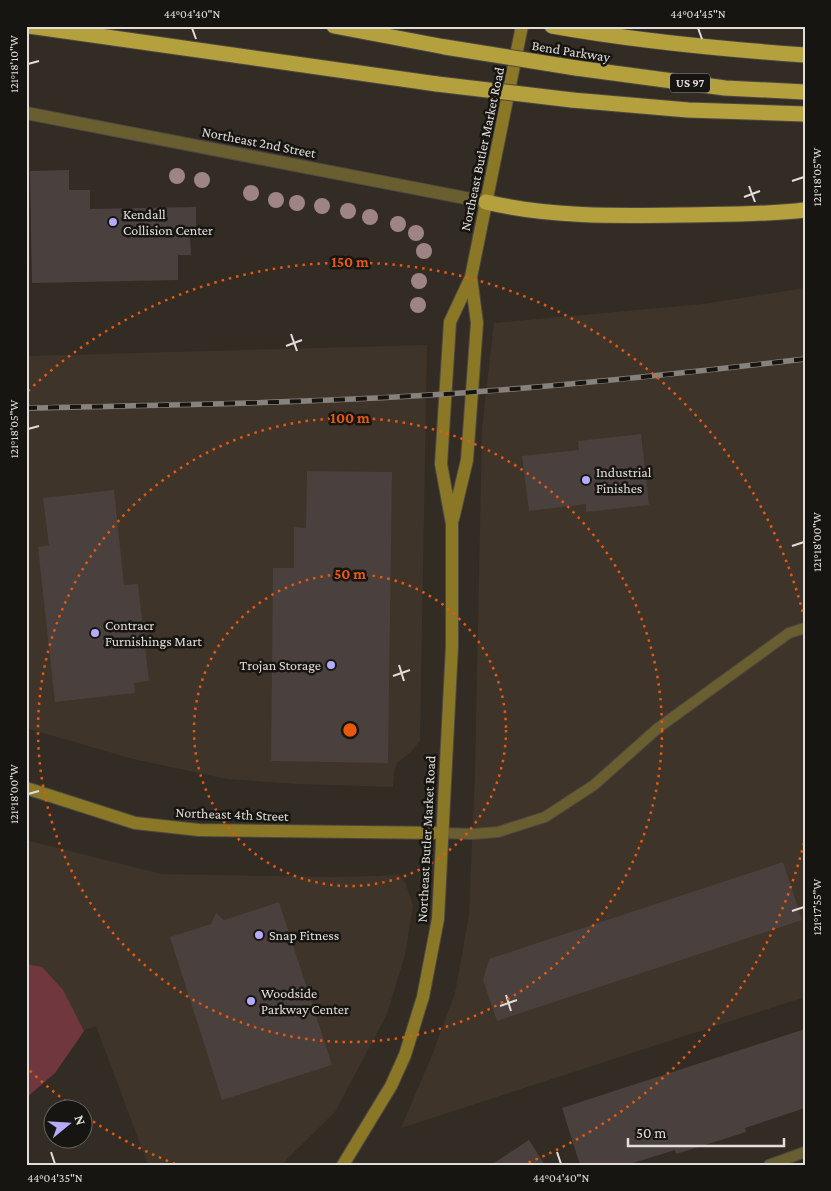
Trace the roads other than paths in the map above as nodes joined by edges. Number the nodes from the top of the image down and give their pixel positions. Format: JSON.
{"nodes":[{"id":1,"x":29,"y":26,"type":"edge"},
{"id":2,"x":334,"y":26,"type":"edge"},
{"id":3,"x":522,"y":26,"type":"edge"},
{"id":4,"x":552,"y":26,"type":"edge"},
{"id":5,"x":805,"y":55,"type":"edge"},
{"id":6,"x":805,"y":92,"type":"edge"},
{"id":7,"x":26,"y":113,"type":"edge"},
{"id":8,"x":805,"y":114,"type":"edge"},
{"id":9,"x":486,"y":202,"type":"junction"},
{"id":10,"x":805,"y":210,"type":"edge"},
{"id":11,"x":471,"y":277,"type":"junction"},
{"id":12,"x":452,"y":524,"type":"junction"},
{"id":13,"x":805,"y":628,"type":"edge"},
{"id":14,"x":26,"y":788,"type":"edge"},
{"id":15,"x":442,"y":833,"type":"junction"},
{"id":16,"x":805,"y":1152,"type":"edge"},
{"id":17,"x":343,"y":1165,"type":"edge"},
{"id":18,"x":769,"y":1165,"type":"edge"}],
"edges":[{"from":1,"to":8,"type":"highway","bridge":true},
{"from":2,"to":6,"type":"highway","name":"Bend Parkway","number":"US 97","bridge":true},
{"from":3,"to":9,"type":"main road","name":"Northeast Butler Market Road"},
{"from":4,"to":5,"type":"highway","name":"Bend Parkway"},
{"from":7,"to":9,"type":"street","name":"Northeast 2nd Street"},
{"from":9,"to":10,"type":"highway"},
{"from":9,"to":11,"type":"main road","name":"Northeast Butler Market Road"},
{"from":11,"to":12,"type":"main road","name":"Northeast Butler Market Road"},
{"from":11,"to":12,"type":"main road","name":"Northeast Butler Market Road"},
{"from":12,"to":15,"type":"main road","name":"Northeast Butler Market Road"},
{"from":13,"to":15,"type":"lane"},
{"from":14,"to":15,"type":"main road","name":"Northeast 4th Street"},
{"from":15,"to":17,"type":"main road","name":"Northeast Butler Market Road"},
{"from":16,"to":18,"type":"lane"}]}
